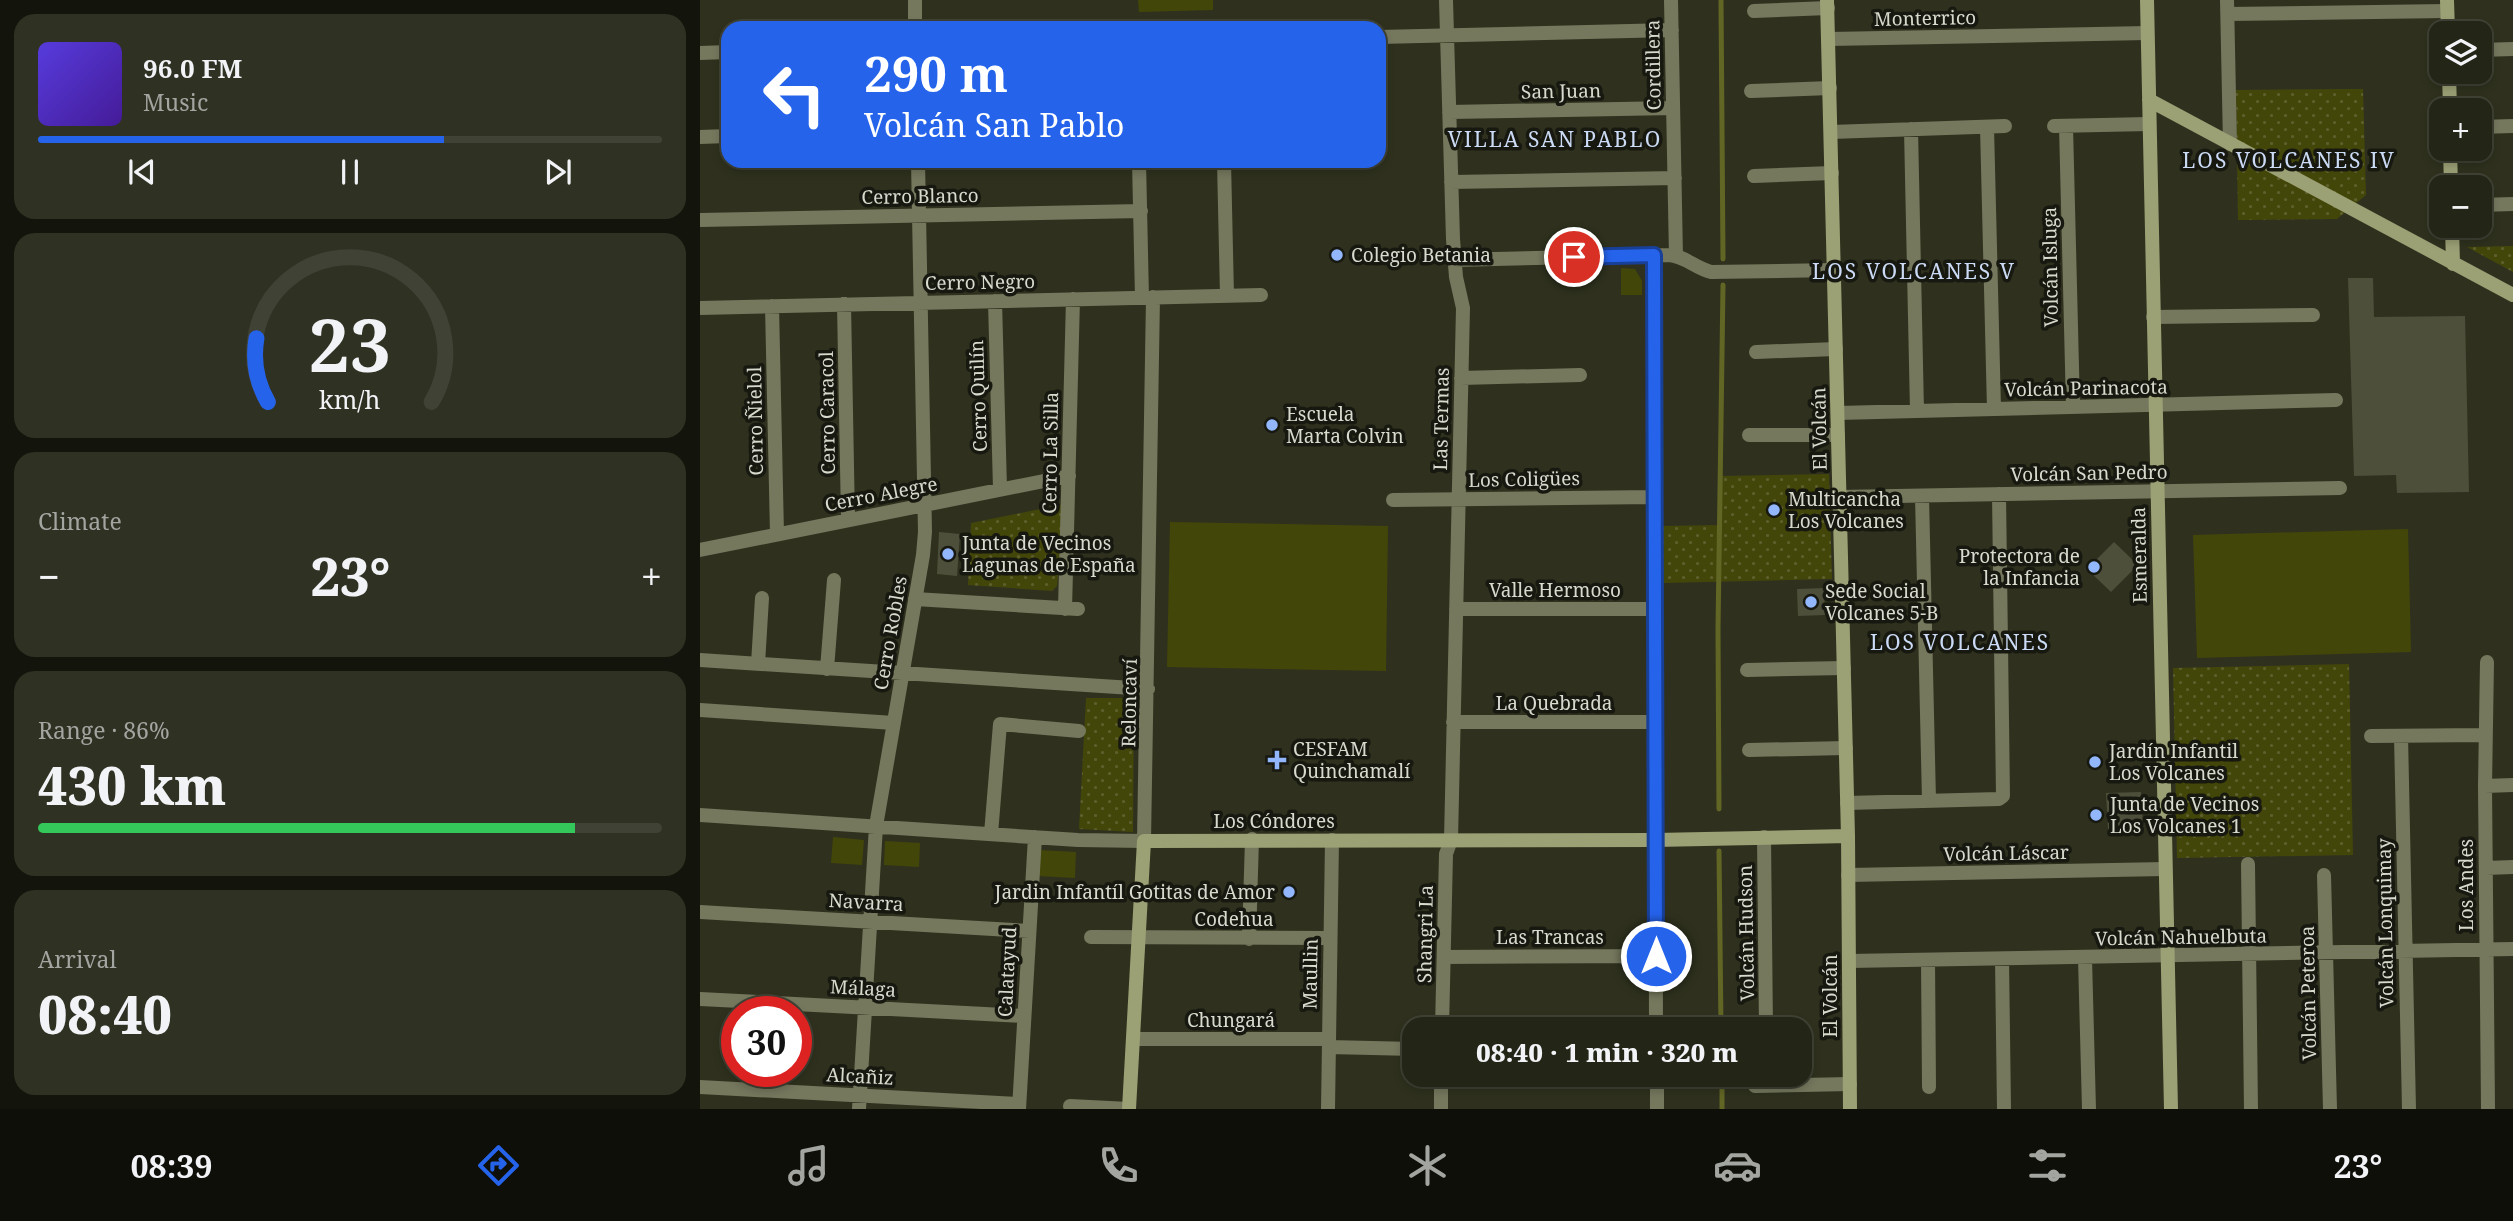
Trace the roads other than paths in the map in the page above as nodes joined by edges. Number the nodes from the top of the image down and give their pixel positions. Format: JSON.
{"nodes":[{"id":1,"x":915,"y":0,"type":"edge"},
{"id":2,"x":1446,"y":0,"type":"edge"},
{"id":3,"x":1671,"y":0,"type":"edge"},
{"id":4,"x":2147,"y":0,"type":"edge"},
{"id":5,"x":1828,"y":4,"type":"edge"},
{"id":6,"x":2447,"y":5,"type":"edge"},
{"id":7,"x":2228,"y":7,"type":"edge"},
{"id":8,"x":1754,"y":10,"type":"dead end"},
{"id":9,"x":915,"y":21,"type":"edge"},
{"id":10,"x":1672,"y":30,"type":"junction"},
{"id":11,"x":2147,"y":33,"type":"junction"},
{"id":12,"x":1447,"y":35,"type":"junction"},
{"id":13,"x":1386,"y":37,"type":"edge"},
{"id":14,"x":1829,"y":39,"type":"junction"},
{"id":15,"x":2513,"y":49,"type":"edge"},
{"id":16,"x":2492,"y":50,"type":"edge"},
{"id":17,"x":721,"y":52,"type":"edge"},
{"id":18,"x":700,"y":53,"type":"edge"},
{"id":19,"x":1830,"y":88,"type":"junction"},
{"id":20,"x":1751,"y":91,"type":"dead end"},
{"id":21,"x":2149,"y":100,"type":"junction"},
{"id":22,"x":1673,"y":108,"type":"junction"},
{"id":23,"x":1449,"y":112,"type":"junction"},
{"id":24,"x":2149,"y":124,"type":"junction"},
{"id":25,"x":2513,"y":126,"type":"edge"},
{"id":26,"x":1987,"y":127,"type":"junction"},
{"id":27,"x":2005,"y":127,"type":"dead end"},
{"id":28,"x":2492,"y":127,"type":"edge"},
{"id":29,"x":1911,"y":129,"type":"junction"},
{"id":30,"x":1831,"y":132,"type":"junction"},
{"id":31,"x":700,"y":136,"type":"edge"},
{"id":32,"x":721,"y":136,"type":"edge"},
{"id":33,"x":2230,"y":144,"type":"junction"},
{"id":34,"x":918,"y":168,"type":"edge"},
{"id":35,"x":1139,"y":168,"type":"edge"},
{"id":36,"x":1223,"y":168,"type":"edge"},
{"id":37,"x":1832,"y":173,"type":"junction"},
{"id":38,"x":1754,"y":176,"type":"dead end"},
{"id":39,"x":1675,"y":178,"type":"junction"},
{"id":40,"x":1451,"y":183,"type":"junction"},
{"id":41,"x":2513,"y":204,"type":"edge"},
{"id":42,"x":2492,"y":205,"type":"edge"},
{"id":43,"x":1140,"y":211,"type":"junction"},
{"id":44,"x":920,"y":215,"type":"junction"},
{"id":45,"x":700,"y":220,"type":"edge"},
{"id":46,"x":2452,"y":238,"type":"edge"},
{"id":47,"x":1654,"y":255,"type":"junction"},
{"id":48,"x":1676,"y":256,"type":"junction"},
{"id":49,"x":1454,"y":260,"type":"junction"},
{"id":50,"x":2453,"y":264,"type":"junction"},
{"id":51,"x":1834,"y":270,"type":"junction"},
{"id":52,"x":1261,"y":295,"type":"dead end"},
{"id":53,"x":1227,"y":296,"type":"junction"},
{"id":54,"x":2513,"y":296,"type":"edge"},
{"id":55,"x":1148,"y":298,"type":"junction"},
{"id":56,"x":1073,"y":299,"type":"junction"},
{"id":57,"x":995,"y":301,"type":"junction"},
{"id":58,"x":922,"y":302,"type":"junction"},
{"id":59,"x":844,"y":304,"type":"junction"},
{"id":60,"x":772,"y":306,"type":"junction"},
{"id":61,"x":700,"y":308,"type":"edge"},
{"id":62,"x":2313,"y":314,"type":"dead end"},
{"id":63,"x":2153,"y":317,"type":"junction"},
{"id":64,"x":1836,"y":349,"type":"junction"},
{"id":65,"x":1756,"y":352,"type":"dead end"},
{"id":66,"x":1580,"y":375,"type":"dead end"},
{"id":67,"x":1461,"y":378,"type":"junction"},
{"id":68,"x":2336,"y":400,"type":"dead end"},
{"id":69,"x":2155,"y":405,"type":"junction"},
{"id":70,"x":2073,"y":407,"type":"junction"},
{"id":71,"x":1994,"y":409,"type":"junction"},
{"id":72,"x":1917,"y":411,"type":"junction"},
{"id":73,"x":1838,"y":413,"type":"junction"},
{"id":74,"x":1749,"y":435,"type":"dead end"},
{"id":75,"x":1838,"y":435,"type":"junction"},
{"id":76,"x":1069,"y":476,"type":"junction"},
{"id":77,"x":2340,"y":488,"type":"dead end"},
{"id":78,"x":1000,"y":489,"type":"junction"},
{"id":79,"x":2157,"y":491,"type":"junction"},
{"id":80,"x":1999,"y":494,"type":"junction"},
{"id":81,"x":1922,"y":496,"type":"junction"},
{"id":82,"x":1654,"y":497,"type":"junction"},
{"id":83,"x":1840,"y":497,"type":"junction"},
{"id":84,"x":1459,"y":499,"type":"junction"},
{"id":85,"x":1393,"y":500,"type":"dead end"},
{"id":86,"x":926,"y":505,"type":"junction"},
{"id":87,"x":848,"y":520,"type":"junction"},
{"id":88,"x":777,"y":534,"type":"junction"},
{"id":89,"x":700,"y":550,"type":"edge"},
{"id":90,"x":834,"y":580,"type":"dead end"},
{"id":91,"x":762,"y":598,"type":"dead end"},
{"id":92,"x":915,"y":599,"type":"junction"},
{"id":93,"x":1456,"y":609,"type":"junction"},
{"id":94,"x":1654,"y":609,"type":"junction"},
{"id":95,"x":700,"y":660,"type":"edge"},
{"id":96,"x":2487,"y":662,"type":"dead end"},
{"id":97,"x":758,"y":664,"type":"junction"},
{"id":98,"x":1844,"y":668,"type":"junction"},
{"id":99,"x":828,"y":669,"type":"junction"},
{"id":100,"x":1747,"y":670,"type":"dead end"},
{"id":101,"x":902,"y":675,"type":"junction"},
{"id":102,"x":1148,"y":689,"type":"junction"},
{"id":103,"x":700,"y":710,"type":"edge"},
{"id":104,"x":1454,"y":722,"type":"junction"},
{"id":105,"x":1655,"y":722,"type":"junction"},
{"id":106,"x":894,"y":723,"type":"junction"},
{"id":107,"x":1079,"y":731,"type":"dead end"},
{"id":108,"x":2484,"y":735,"type":"junction"},
{"id":109,"x":2371,"y":736,"type":"dead end"},
{"id":110,"x":2401,"y":736,"type":"junction"},
{"id":111,"x":1846,"y":748,"type":"junction"},
{"id":112,"x":1749,"y":750,"type":"dead end"},
{"id":113,"x":2513,"y":785,"type":"edge"},
{"id":114,"x":2484,"y":786,"type":"junction"},
{"id":115,"x":1929,"y":801,"type":"junction"},
{"id":116,"x":1847,"y":803,"type":"junction"},
{"id":117,"x":700,"y":815,"type":"edge"},
{"id":118,"x":876,"y":826,"type":"junction"},
{"id":119,"x":991,"y":834,"type":"junction"},
{"id":120,"x":1848,"y":835,"type":"junction"},
{"id":121,"x":1035,"y":837,"type":"junction"},
{"id":122,"x":1764,"y":837,"type":"junction"},
{"id":123,"x":1252,"y":839,"type":"junction"},
{"id":124,"x":1332,"y":840,"type":"junction"},
{"id":125,"x":1451,"y":840,"type":"junction"},
{"id":126,"x":1655,"y":840,"type":"junction"},
{"id":127,"x":1144,"y":841,"type":"junction"},
{"id":128,"x":2248,"y":864,"type":"dead end"},
{"id":129,"x":2513,"y":867,"type":"edge"},
{"id":130,"x":2486,"y":868,"type":"junction"},
{"id":131,"x":2165,"y":869,"type":"junction"},
{"id":132,"x":1848,"y":875,"type":"junction"},
{"id":133,"x":2324,"y":875,"type":"dead end"},
{"id":134,"x":700,"y":912,"type":"edge"},
{"id":135,"x":870,"y":922,"type":"junction"},
{"id":136,"x":1029,"y":931,"type":"junction"},
{"id":137,"x":1091,"y":937,"type":"dead end"},
{"id":138,"x":1138,"y":939,"type":"junction"},
{"id":139,"x":1249,"y":939,"type":"junction"},
{"id":140,"x":1330,"y":939,"type":"junction"},
{"id":141,"x":2485,"y":949,"type":"junction"},
{"id":142,"x":2513,"y":949,"type":"edge"},
{"id":143,"x":2404,"y":951,"type":"junction"},
{"id":144,"x":2326,"y":953,"type":"junction"},
{"id":145,"x":2248,"y":955,"type":"junction"},
{"id":146,"x":1656,"y":956,"type":"junction"},
{"id":147,"x":1444,"y":957,"type":"junction"},
{"id":148,"x":2167,"y":957,"type":"junction"},
{"id":149,"x":2085,"y":958,"type":"junction"},
{"id":150,"x":2002,"y":959,"type":"junction"},
{"id":151,"x":1928,"y":960,"type":"junction"},
{"id":152,"x":1849,"y":961,"type":"junction"},
{"id":153,"x":700,"y":999,"type":"edge"},
{"id":154,"x":865,"y":1008,"type":"junction"},
{"id":155,"x":1024,"y":1016,"type":"junction"},
{"id":156,"x":1442,"y":1017,"type":"edge"},
{"id":157,"x":1656,"y":1017,"type":"edge"},
{"id":158,"x":1766,"y":1017,"type":"edge"},
{"id":159,"x":1133,"y":1040,"type":"junction"},
{"id":160,"x":1329,"y":1043,"type":"junction"},
{"id":161,"x":1402,"y":1048,"type":"edge"},
{"id":162,"x":1812,"y":1083,"type":"edge"},
{"id":163,"x":1850,"y":1084,"type":"junction"},
{"id":164,"x":700,"y":1087,"type":"edge"},
{"id":165,"x":1441,"y":1087,"type":"edge"},
{"id":166,"x":1657,"y":1087,"type":"edge"},
{"id":167,"x":1929,"y":1087,"type":"dead end"},
{"id":168,"x":859,"y":1102,"type":"edge"},
{"id":169,"x":1070,"y":1106,"type":"dead end"},
{"id":170,"x":1019,"y":1107,"type":"edge"},
{"id":171,"x":1129,"y":1109,"type":"edge"},
{"id":172,"x":1328,"y":1109,"type":"edge"},
{"id":173,"x":1441,"y":1109,"type":"edge"},
{"id":174,"x":1657,"y":1109,"type":"edge"},
{"id":175,"x":1850,"y":1109,"type":"edge"},
{"id":176,"x":2004,"y":1109,"type":"edge"},
{"id":177,"x":2089,"y":1109,"type":"edge"},
{"id":178,"x":2171,"y":1109,"type":"edge"},
{"id":179,"x":2251,"y":1109,"type":"edge"},
{"id":180,"x":2330,"y":1109,"type":"edge"},
{"id":181,"x":2409,"y":1109,"type":"edge"},
{"id":182,"x":2487,"y":1109,"type":"edge"}],
"edges":[{"from":1,"to":9,"type":"street"},
{"from":2,"to":12,"type":"street","name":"Las Termas"},
{"from":3,"to":10,"type":"street","name":"Cordillera"},
{"from":4,"to":11,"type":"street","name":"Esmeralda"},
{"from":5,"to":8,"type":"street"},
{"from":5,"to":14,"type":"street","name":"El Volcán"},
{"from":6,"to":7,"type":"street"},
{"from":7,"to":33,"type":"street"},
{"from":10,"to":12,"type":"street"},
{"from":10,"to":22,"type":"street","name":"Cordillera"},
{"from":11,"to":14,"type":"street","name":"Monterrico"},
{"from":11,"to":21,"type":"street","name":"Esmeralda"},
{"from":12,"to":13,"type":"street"},
{"from":12,"to":23,"type":"street","name":"Las Termas"},
{"from":14,"to":19,"type":"street","name":"El Volcán"},
{"from":15,"to":16,"type":"street"},
{"from":17,"to":18,"type":"street"},
{"from":19,"to":20,"type":"street"},
{"from":19,"to":30,"type":"street","name":"El Volcán"},
{"from":21,"to":24,"type":"street","name":"Esmeralda"},
{"from":21,"to":33,"type":"street"},
{"from":22,"to":23,"type":"street","name":"San Juan"},
{"from":22,"to":39,"type":"street","name":"Cordillera"},
{"from":23,"to":40,"type":"street","name":"Las Termas"},
{"from":24,"to":63,"type":"street","name":"Esmeralda"},
{"from":24,"to":70,"type":"street","name":"Volcán Isluga"},
{"from":25,"to":28,"type":"street"},
{"from":26,"to":27,"type":"street"},
{"from":26,"to":29,"type":"street"},
{"from":26,"to":71,"type":"street"},
{"from":29,"to":30,"type":"street"},
{"from":29,"to":72,"type":"street"},
{"from":30,"to":37,"type":"street","name":"El Volcán"},
{"from":31,"to":32,"type":"street"},
{"from":33,"to":50,"type":"street"},
{"from":34,"to":44,"type":"street","name":"Cerro Robles"},
{"from":35,"to":43,"type":"street","name":"Reloncaví"},
{"from":36,"to":53,"type":"street"},
{"from":37,"to":38,"type":"street"},
{"from":37,"to":51,"type":"street","name":"El Volcán"},
{"from":39,"to":40,"type":"street"},
{"from":39,"to":48,"type":"street","name":"Cordillera"},
{"from":40,"to":49,"type":"street","name":"Las Termas"},
{"from":41,"to":42,"type":"street"},
{"from":43,"to":44,"type":"street","name":"Cerro Blanco"},
{"from":43,"to":55,"type":"street","name":"Reloncaví"},
{"from":44,"to":45,"type":"street","name":"Cerro Blanco"},
{"from":44,"to":58,"type":"street","name":"Cerro Robles"},
{"from":46,"to":50,"type":"street"},
{"from":47,"to":48,"type":"street"},
{"from":47,"to":49,"type":"street"},
{"from":47,"to":82,"type":"street"},
{"from":48,"to":51,"type":"street"},
{"from":49,"to":67,"type":"street","name":"Las Termas"},
{"from":50,"to":54,"type":"street"},
{"from":51,"to":64,"type":"street","name":"El Volcán"},
{"from":52,"to":53,"type":"street","name":"Cerro Negro"},
{"from":53,"to":55,"type":"street","name":"Cerro Negro"},
{"from":55,"to":56,"type":"street","name":"Cerro Negro"},
{"from":55,"to":102,"type":"street","name":"Reloncaví"},
{"from":56,"to":57,"type":"street","name":"Cerro Negro"},
{"from":56,"to":76,"type":"street","name":"Cerro La Silla"},
{"from":57,"to":58,"type":"street","name":"Cerro Negro"},
{"from":57,"to":78,"type":"street","name":"Cerro Quilín"},
{"from":58,"to":59,"type":"street","name":"Cerro Negro"},
{"from":58,"to":86,"type":"street","name":"Cerro Robles"},
{"from":59,"to":60,"type":"street","name":"Cerro Negro"},
{"from":59,"to":87,"type":"street","name":"Cerro Caracol"},
{"from":60,"to":61,"type":"street","name":"Cerro Negro"},
{"from":60,"to":88,"type":"street","name":"Cerro Ñielol"},
{"from":62,"to":63,"type":"street"},
{"from":63,"to":69,"type":"street","name":"Esmeralda"},
{"from":64,"to":65,"type":"street"},
{"from":64,"to":73,"type":"street","name":"El Volcán"},
{"from":66,"to":67,"type":"street"},
{"from":67,"to":84,"type":"street","name":"Las Termas"},
{"from":68,"to":69,"type":"street","name":"Volcán Parinacota"},
{"from":69,"to":70,"type":"street","name":"Volcán Parinacota"},
{"from":69,"to":79,"type":"street","name":"Esmeralda"},
{"from":70,"to":71,"type":"street","name":"Volcán Parinacota"},
{"from":71,"to":72,"type":"street","name":"Volcán Parinacota"},
{"from":72,"to":73,"type":"street","name":"Volcán Parinacota"},
{"from":73,"to":75,"type":"street","name":"El Volcán"},
{"from":74,"to":75,"type":"street"},
{"from":75,"to":83,"type":"street","name":"El Volcán"},
{"from":76,"to":78,"type":"street","name":"Cerro Alegre"},
{"from":76,"to":92,"type":"street","name":"Cerro La Silla"},
{"from":77,"to":79,"type":"street","name":"Volcán San Pedro"},
{"from":78,"to":86,"type":"street","name":"Cerro Alegre"},
{"from":79,"to":80,"type":"street","name":"Volcán San Pedro"},
{"from":79,"to":131,"type":"street","name":"Esmeralda"},
{"from":80,"to":81,"type":"street","name":"Volcán San Pedro"},
{"from":80,"to":115,"type":"street"},
{"from":81,"to":83,"type":"street","name":"Volcán San Pedro"},
{"from":81,"to":115,"type":"street"},
{"from":82,"to":84,"type":"street","name":"Los Coligües"},
{"from":82,"to":94,"type":"street"},
{"from":83,"to":98,"type":"street","name":"El Volcán"},
{"from":84,"to":85,"type":"street","name":"Los Coligües"},
{"from":84,"to":93,"type":"street","name":"Las Termas"},
{"from":86,"to":87,"type":"street","name":"Cerro Alegre"},
{"from":86,"to":92,"type":"street","name":"Cerro Robles"},
{"from":87,"to":88,"type":"street","name":"Cerro Alegre"},
{"from":88,"to":89,"type":"street","name":"Cerro Alegre"},
{"from":90,"to":99,"type":"street"},
{"from":91,"to":97,"type":"street"},
{"from":92,"to":101,"type":"street","name":"Cerro Robles"},
{"from":93,"to":94,"type":"street","name":"Valle Hermoso"},
{"from":93,"to":104,"type":"street","name":"Las Termas"},
{"from":94,"to":105,"type":"street"},
{"from":95,"to":97,"type":"street"},
{"from":96,"to":108,"type":"street","name":"Los Andes"},
{"from":97,"to":99,"type":"street"},
{"from":98,"to":100,"type":"street"},
{"from":98,"to":111,"type":"street","name":"El Volcán"},
{"from":99,"to":101,"type":"street"},
{"from":101,"to":102,"type":"street"},
{"from":101,"to":106,"type":"street","name":"Cerro Robles"},
{"from":102,"to":127,"type":"street","name":"Reloncaví"},
{"from":103,"to":106,"type":"street"},
{"from":104,"to":105,"type":"street","name":"La Quebrada"},
{"from":104,"to":125,"type":"street","name":"Las Termas"},
{"from":105,"to":126,"type":"street"},
{"from":106,"to":118,"type":"street","name":"Cerro Robles"},
{"from":107,"to":119,"type":"street"},
{"from":108,"to":110,"type":"street"},
{"from":108,"to":114,"type":"street","name":"Los Andes"},
{"from":109,"to":110,"type":"street"},
{"from":110,"to":143,"type":"street","name":"Volcán Lonquimay"},
{"from":111,"to":112,"type":"street"},
{"from":111,"to":116,"type":"street","name":"El Volcán"},
{"from":113,"to":114,"type":"street"},
{"from":114,"to":130,"type":"street","name":"Los Andes"},
{"from":115,"to":116,"type":"street"},
{"from":116,"to":120,"type":"street","name":"El Volcán"},
{"from":117,"to":118,"type":"street","name":"Los Cóndores"},
{"from":118,"to":119,"type":"street","name":"Los Cóndores"},
{"from":118,"to":135,"type":"street","name":"Cerro Robles"},
{"from":119,"to":121,"type":"street","name":"Los Cóndores"},
{"from":120,"to":122,"type":"street","name":"Los Cóndores"},
{"from":120,"to":132,"type":"street","name":"El Volcán"},
{"from":121,"to":127,"type":"street","name":"Los Cóndores"},
{"from":121,"to":136,"type":"street","name":"Calatayud"},
{"from":122,"to":126,"type":"street","name":"Los Cóndores"},
{"from":122,"to":158,"type":"street","name":"Volcán Hudson"},
{"from":123,"to":124,"type":"street","name":"Los Cóndores"},
{"from":123,"to":127,"type":"street","name":"Los Cóndores"},
{"from":123,"to":139,"type":"street"},
{"from":124,"to":125,"type":"street","name":"Los Cóndores"},
{"from":124,"to":140,"type":"street","name":"Maullin"},
{"from":125,"to":126,"type":"street","name":"Los Cóndores"},
{"from":125,"to":147,"type":"street","name":"Shangri La"},
{"from":126,"to":146,"type":"street"},
{"from":127,"to":138,"type":"street","name":"Reloncaví"},
{"from":128,"to":145,"type":"street"},
{"from":129,"to":130,"type":"street"},
{"from":130,"to":141,"type":"street","name":"Los Andes"},
{"from":131,"to":132,"type":"street","name":"Volcán Láscar"},
{"from":131,"to":148,"type":"street","name":"Esmeralda"},
{"from":132,"to":152,"type":"street","name":"El Volcán"},
{"from":133,"to":144,"type":"street","name":"Volcán Peteroa"},
{"from":134,"to":135,"type":"street","name":"Navarra"},
{"from":135,"to":136,"type":"street","name":"Navarra"},
{"from":135,"to":154,"type":"street","name":"Cerro Robles"},
{"from":136,"to":155,"type":"street","name":"Calatayud"},
{"from":137,"to":138,"type":"street","name":"Codehua"},
{"from":138,"to":139,"type":"street","name":"Codehua"},
{"from":138,"to":159,"type":"street","name":"Reloncaví"},
{"from":139,"to":140,"type":"street","name":"Codehua"},
{"from":140,"to":160,"type":"street","name":"Maullin"},
{"from":141,"to":142,"type":"street","name":"Volcán Nahuelbuta"},
{"from":141,"to":143,"type":"street","name":"Volcán Nahuelbuta"},
{"from":141,"to":182,"type":"street","name":"Los Andes"},
{"from":143,"to":144,"type":"street","name":"Volcán Nahuelbuta"},
{"from":143,"to":181,"type":"street","name":"Volcán Lonquimay"},
{"from":144,"to":145,"type":"street","name":"Volcán Nahuelbuta"},
{"from":144,"to":180,"type":"street","name":"Volcán Peteroa"},
{"from":145,"to":148,"type":"street","name":"Volcán Nahuelbuta"},
{"from":145,"to":179,"type":"street"},
{"from":146,"to":147,"type":"street","name":"Las Trancas"},
{"from":146,"to":157,"type":"street"},
{"from":147,"to":156,"type":"street","name":"Shangri La"},
{"from":148,"to":149,"type":"street","name":"Volcán Nahuelbuta"},
{"from":148,"to":178,"type":"street","name":"Esmeralda"},
{"from":149,"to":150,"type":"street","name":"Volcán Nahuelbuta"},
{"from":149,"to":177,"type":"street"},
{"from":150,"to":151,"type":"street","name":"Volcán Nahuelbuta"},
{"from":150,"to":176,"type":"street"},
{"from":151,"to":152,"type":"street","name":"Volcán Nahuelbuta"},
{"from":151,"to":167,"type":"street"},
{"from":152,"to":163,"type":"street","name":"El Volcán"},
{"from":153,"to":154,"type":"street","name":"Málaga"},
{"from":154,"to":155,"type":"street","name":"Málaga"},
{"from":154,"to":168,"type":"street","name":"Cerro Robles"},
{"from":155,"to":170,"type":"street","name":"Calatayud"},
{"from":159,"to":160,"type":"street","name":"Chungará"},
{"from":159,"to":171,"type":"street","name":"Reloncaví"},
{"from":160,"to":161,"type":"street","name":"Chungará"},
{"from":160,"to":172,"type":"street","name":"Maullin"},
{"from":162,"to":163,"type":"street"},
{"from":163,"to":175,"type":"street","name":"El Volcán"},
{"from":164,"to":168,"type":"street","name":"Alcañiz"},
{"from":165,"to":173,"type":"street"},
{"from":166,"to":174,"type":"street"},
{"from":168,"to":170,"type":"street","name":"Alcañiz"},
{"from":169,"to":171,"type":"street"}]}
